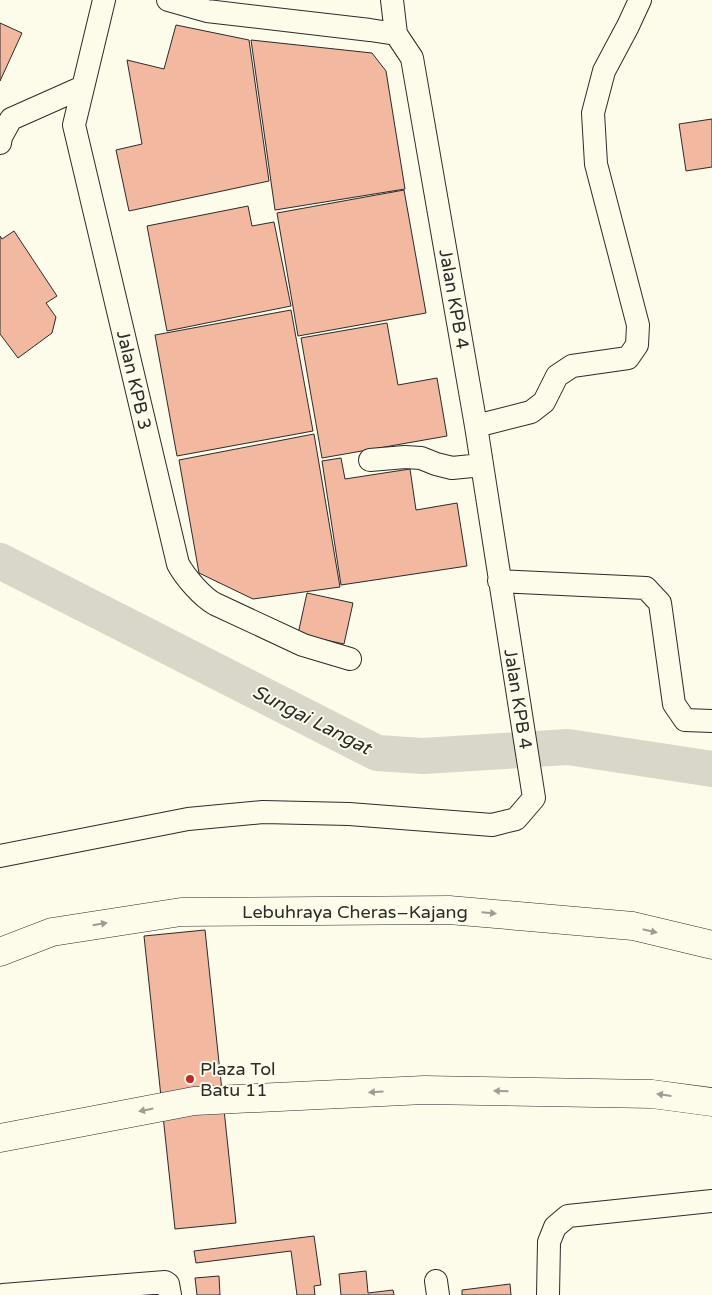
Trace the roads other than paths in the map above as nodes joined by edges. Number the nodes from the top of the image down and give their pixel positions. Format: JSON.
{"nodes":[{"id":1,"x":104,"y":0,"type":"edge"},
{"id":2,"x":168,"y":0,"type":"edge"},
{"id":3,"x":392,"y":0,"type":"edge"},
{"id":4,"x":640,"y":0,"type":"edge"},
{"id":5,"x":206,"y":6,"type":"edge"},
{"id":6,"x":396,"y":34,"type":"junction"},
{"id":7,"x":83,"y":87,"type":"junction"},
{"id":8,"x":0,"y":143,"type":"edge"},
{"id":9,"x":476,"y":426,"type":"junction"},
{"id":10,"x":370,"y":460,"type":"dead end"},
{"id":11,"x":482,"y":466,"type":"junction"},
{"id":12,"x":500,"y":589,"type":"junction"},
{"id":13,"x":350,"y":659,"type":"dead end"},
{"id":14,"x":712,"y":721,"type":"edge"},
{"id":15,"x":0,"y":856,"type":"edge"},
{"id":16,"x":52,"y":932,"type":"junction"},
{"id":17,"x":0,"y":936,"type":"edge"},
{"id":18,"x":712,"y":945,"type":"edge"},
{"id":19,"x":0,"y":952,"type":"edge"},
{"id":20,"x":712,"y":1102,"type":"edge"},
{"id":21,"x":0,"y":1138,"type":"edge"},
{"id":22,"x":712,"y":1201,"type":"edge"},
{"id":23,"x":3,"y":1295,"type":"edge"},
{"id":24,"x":170,"y":1295,"type":"edge"},
{"id":25,"x":548,"y":1295,"type":"edge"}],
"edges":[{"from":1,"to":7,"type":"street","name":"Jalan KPB 3"},
{"from":2,"to":5,"type":"street"},
{"from":3,"to":6,"type":"street"},
{"from":4,"to":9,"type":"street"},
{"from":5,"to":6,"type":"street"},
{"from":6,"to":9,"type":"street","name":"Jalan KPB 4"},
{"from":7,"to":8,"type":"street"},
{"from":7,"to":13,"type":"street","name":"Jalan KPB 3"},
{"from":9,"to":11,"type":"street","name":"Jalan KPB 4"},
{"from":10,"to":11,"type":"street"},
{"from":11,"to":12,"type":"street","name":"Jalan KPB 4"},
{"from":12,"to":14,"type":"street"},
{"from":12,"to":15,"type":"street","name":"Jalan KPB 4"},
{"from":16,"to":17,"type":"highway"},
{"from":16,"to":18,"type":"highway","name":"Lebuhraya Cheras–Kajang","one_way":true},
{"from":16,"to":19,"type":"highway","name":"Lebuhraya Cheras–Kajang"},
{"from":20,"to":21,"type":"highway","one_way":true},
{"from":22,"to":25,"type":"street"},
{"from":23,"to":24,"type":"street"}]}
